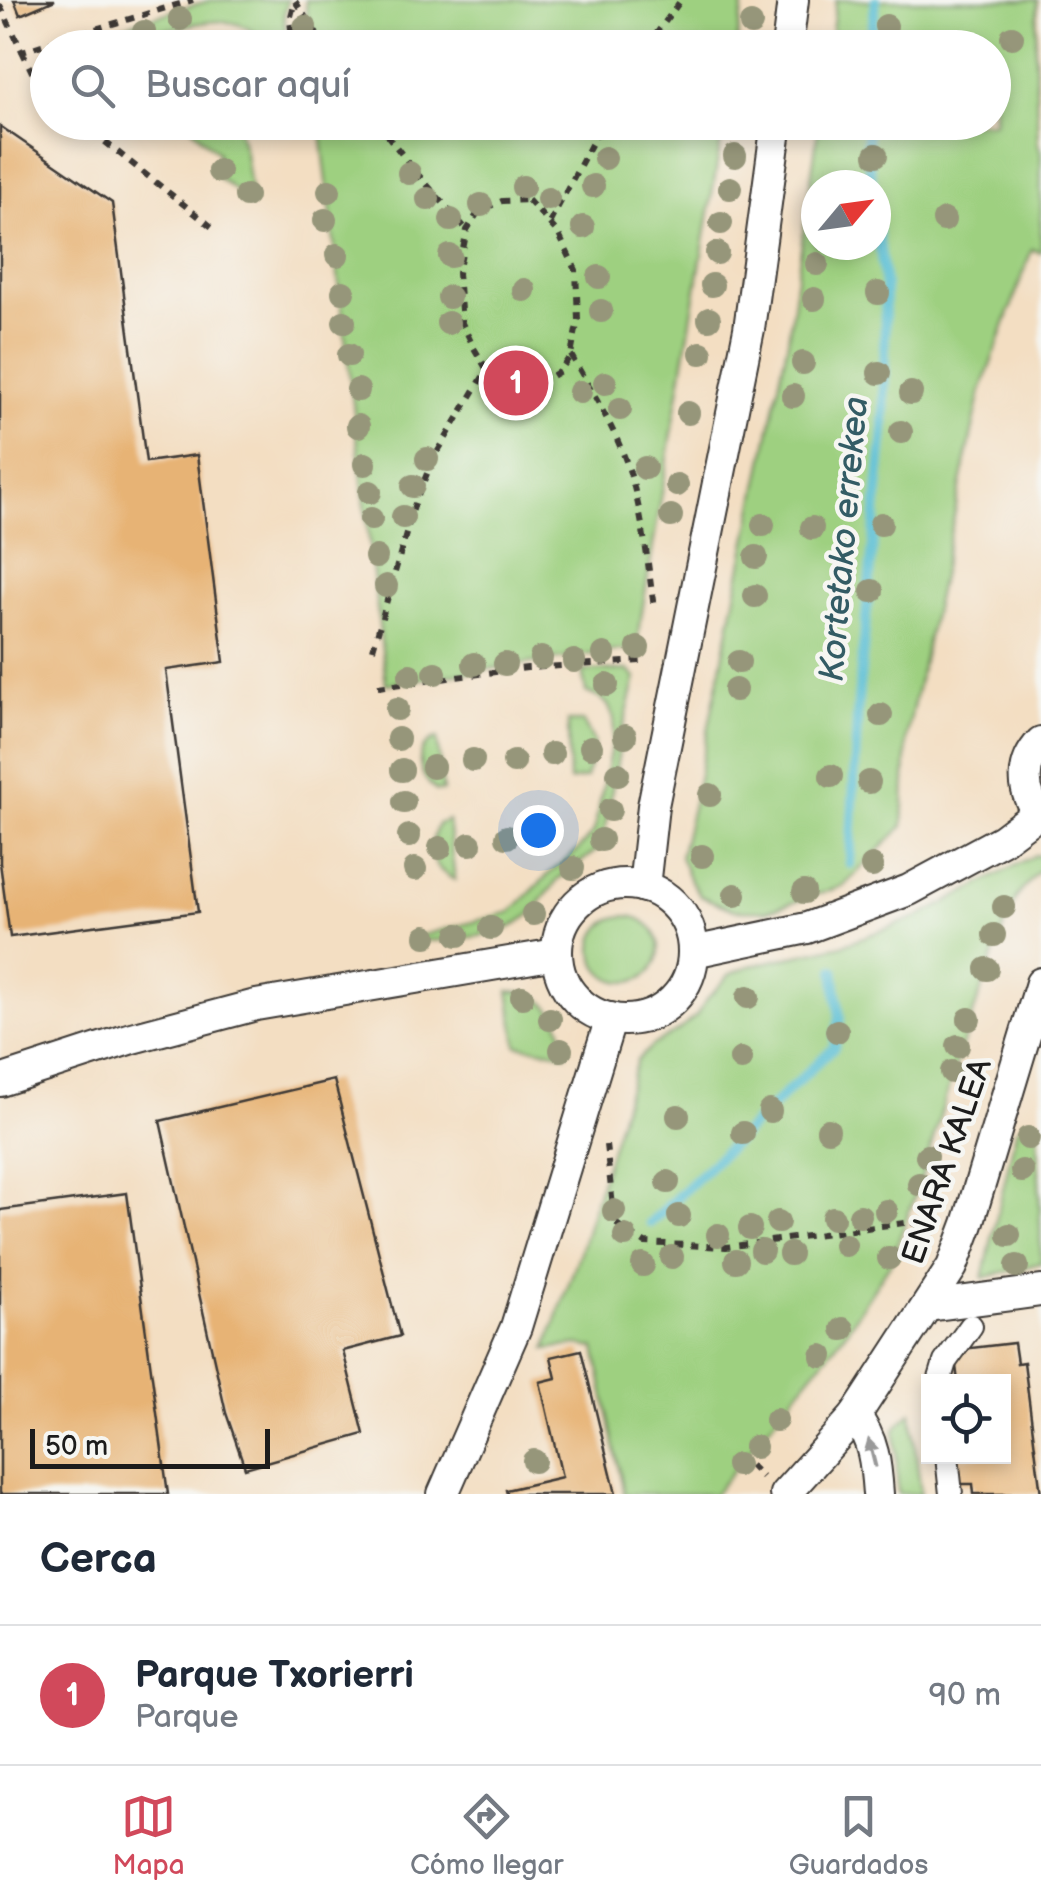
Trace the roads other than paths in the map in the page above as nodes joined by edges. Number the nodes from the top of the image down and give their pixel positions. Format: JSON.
{"nodes":[{"id":1,"x":794,"y":0,"type":"edge"},
{"id":2,"x":790,"y":30,"type":"edge"},
{"id":3,"x":774,"y":140,"type":"edge"},
{"id":4,"x":1041,"y":742,"type":"edge"},
{"id":5,"x":1039,"y":814,"type":"edge"},
{"id":6,"x":644,"y":887,"type":"junction"},
{"id":7,"x":693,"y":952,"type":"junction"},
{"id":8,"x":556,"y":954,"type":"junction"},
{"id":9,"x":1041,"y":983,"type":"edge"},
{"id":10,"x":611,"y":1018,"type":"junction"},
{"id":11,"x":0,"y":1082,"type":"edge"},
{"id":12,"x":1041,"y":1291,"type":"edge"},
{"id":13,"x":928,"y":1306,"type":"junction"},
{"id":14,"x":971,"y":1326,"type":"dead end"},
{"id":15,"x":942,"y":1374,"type":"edge"},
{"id":16,"x":855,"y":1416,"type":"junction"},
{"id":17,"x":948,"y":1464,"type":"edge"},
{"id":18,"x":443,"y":1494,"type":"edge"},
{"id":19,"x":785,"y":1494,"type":"edge"},
{"id":20,"x":878,"y":1494,"type":"edge"},
{"id":21,"x":951,"y":1494,"type":"edge"}],
"edges":[{"from":1,"to":2,"type":"street"},
{"from":3,"to":6,"type":"street"},
{"from":4,"to":5,"type":"street"},
{"from":5,"to":7,"type":"street"},
{"from":6,"to":7,"type":"street"},
{"from":6,"to":8,"type":"street"},
{"from":7,"to":10,"type":"street"},
{"from":8,"to":10,"type":"street"},
{"from":8,"to":11,"type":"street"},
{"from":9,"to":13,"type":"street","name":"ENARA KALEA"},
{"from":10,"to":18,"type":"street"},
{"from":12,"to":13,"type":"street"},
{"from":13,"to":16,"type":"street","name":"ENARA KALEA"},
{"from":14,"to":15,"type":"street"},
{"from":16,"to":19,"type":"street","name":"ENARA KALEA"},
{"from":20,"to":16,"type":"street","one_way":true},
{"from":17,"to":21,"type":"street"}]}
